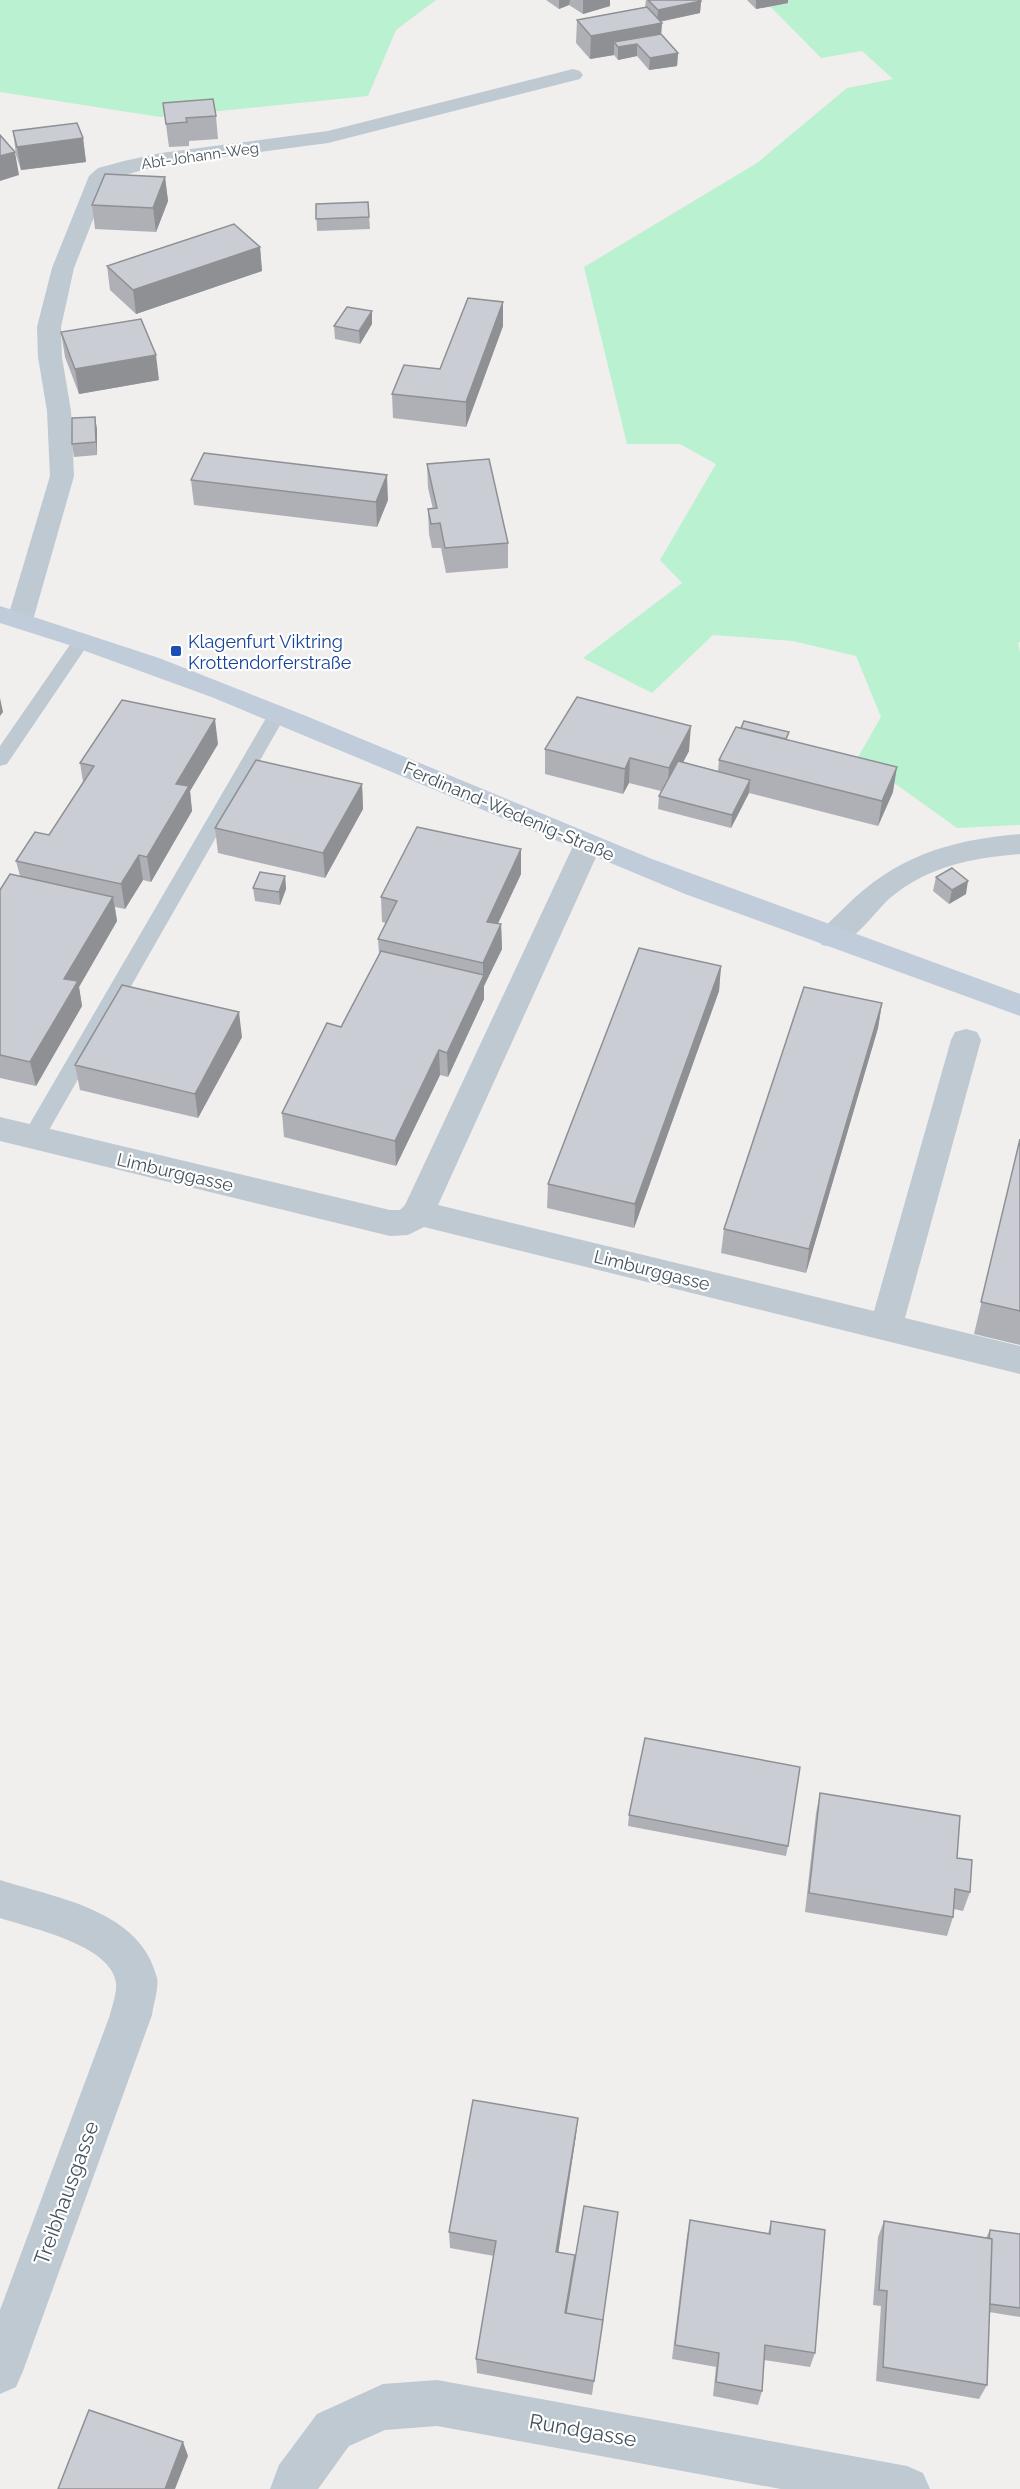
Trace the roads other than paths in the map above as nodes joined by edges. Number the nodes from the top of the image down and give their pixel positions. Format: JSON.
{"nodes":[{"id":1,"x":573,"y":75,"type":"dead end"},
{"id":2,"x":10,"y":617,"type":"edge"},
{"id":3,"x":82,"y":640,"type":"junction"},
{"id":4,"x":278,"y":713,"type":"junction"},
{"id":5,"x":0,"y":760,"type":"edge"},
{"id":6,"x":588,"y":844,"type":"junction"},
{"id":7,"x":1020,"y":844,"type":"edge"},
{"id":8,"x":832,"y":939,"type":"junction"},
{"id":9,"x":1020,"y":1005,"type":"edge"},
{"id":10,"x":966,"y":1040,"type":"dead end"},
{"id":11,"x":0,"y":1129,"type":"edge"},
{"id":12,"x":33,"y":1138,"type":"junction"},
{"id":13,"x":418,"y":1213,"type":"junction"},
{"id":14,"x":886,"y":1327,"type":"junction"},
{"id":15,"x":1020,"y":1360,"type":"edge"},
{"id":16,"x":0,"y":1899,"type":"edge"},
{"id":17,"x":0,"y":2371,"type":"edge"},
{"id":18,"x":293,"y":2489,"type":"edge"},
{"id":19,"x":908,"y":2489,"type":"edge"}],
"edges":[{"from":1,"to":2,"type":"street","name":"Abt-Johann-Weg"},
{"from":2,"to":3,"type":"street","name":"Ferdinand-Wedenig-Straße"},
{"from":3,"to":4,"type":"street","name":"Ferdinand-Wedenig-Straße"},
{"from":3,"to":5,"type":"lane"},
{"from":4,"to":6,"type":"street","name":"Ferdinand-Wedenig-Straße"},
{"from":4,"to":12,"type":"lane"},
{"from":6,"to":8,"type":"street","name":"Ferdinand-Wedenig-Straße"},
{"from":6,"to":13,"type":"street"},
{"from":7,"to":8,"type":"street"},
{"from":8,"to":9,"type":"street","name":"Ferdinand-Wedenig-Straße"},
{"from":10,"to":14,"type":"street"},
{"from":11,"to":12,"type":"street","name":"Limburggasse"},
{"from":12,"to":13,"type":"street","name":"Limburggasse"},
{"from":13,"to":14,"type":"street","name":"Limburggasse"},
{"from":14,"to":15,"type":"street","name":"Limburggasse"},
{"from":16,"to":17,"type":"street","name":"Treibhausgasse"},
{"from":18,"to":19,"type":"street","name":"Rundgasse"}]}
